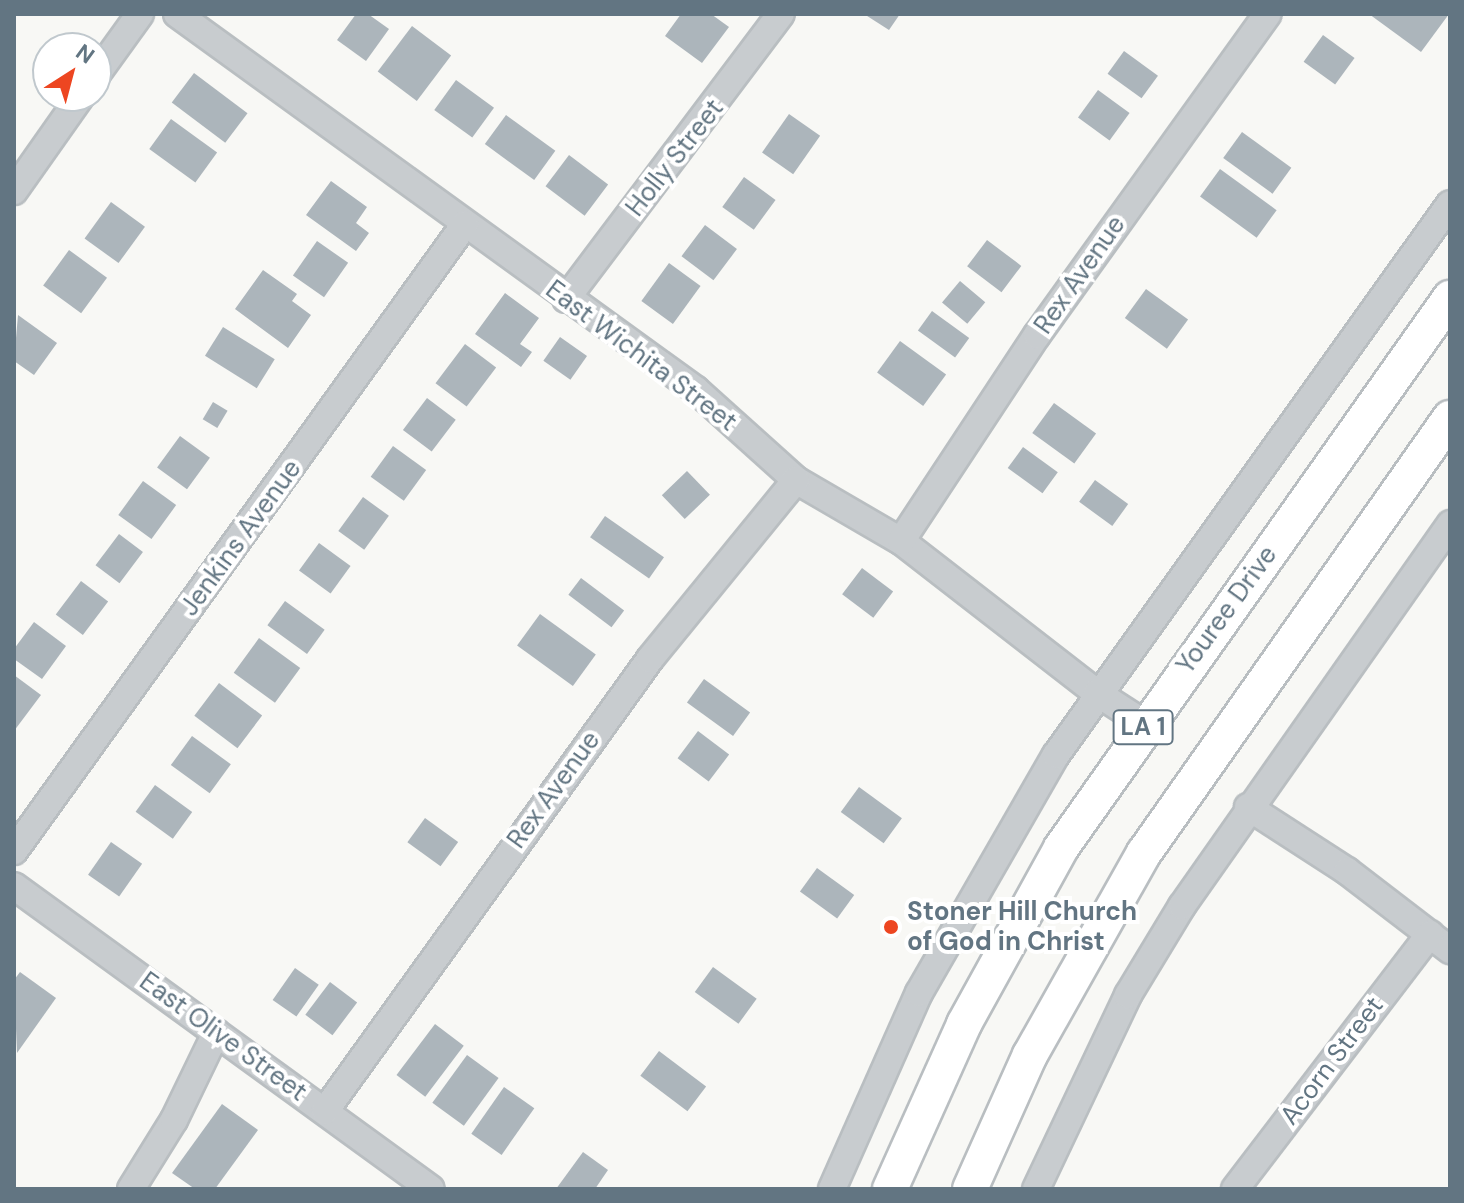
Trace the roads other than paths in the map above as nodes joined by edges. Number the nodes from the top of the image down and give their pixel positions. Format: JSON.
{"nodes":[{"id":1,"x":140,"y":14,"type":"edge"},
{"id":2,"x":177,"y":14,"type":"edge"},
{"id":3,"x":781,"y":14,"type":"edge"},
{"id":4,"x":1268,"y":14,"type":"edge"},
{"id":5,"x":112,"y":53,"type":"edge"},
{"id":6,"x":70,"y":112,"type":"edge"},
{"id":7,"x":14,"y":191,"type":"edge"},
{"id":8,"x":1450,"y":204,"type":"edge"},
{"id":9,"x":465,"y":224,"type":"junction"},
{"id":10,"x":1450,"y":298,"type":"edge"},
{"id":11,"x":566,"y":299,"type":"junction"},
{"id":12,"x":1450,"y":418,"type":"edge"},
{"id":13,"x":796,"y":480,"type":"junction"},
{"id":14,"x":1450,"y":524,"type":"edge"},
{"id":15,"x":901,"y":541,"type":"junction"},
{"id":16,"x":1097,"y":693,"type":"junction"},
{"id":17,"x":1145,"y":724,"type":"junction"},
{"id":18,"x":1248,"y":807,"type":"junction"},
{"id":19,"x":14,"y":851,"type":"edge"},
{"id":20,"x":14,"y":886,"type":"edge"},
{"id":21,"x":1440,"y":942,"type":"edge"},
{"id":22,"x":216,"y":1033,"type":"junction"},
{"id":23,"x":325,"y":1111,"type":"junction"},
{"id":24,"x":131,"y":1189,"type":"edge"},
{"id":25,"x":431,"y":1189,"type":"edge"},
{"id":26,"x":832,"y":1189,"type":"edge"},
{"id":27,"x":890,"y":1189,"type":"edge"},
{"id":28,"x":970,"y":1189,"type":"edge"},
{"id":29,"x":1036,"y":1189,"type":"edge"},
{"id":30,"x":1235,"y":1189,"type":"edge"}],
"edges":[{"from":1,"to":5,"type":"street"},
{"from":2,"to":9,"type":"street","name":"East Wichita Street"},
{"from":3,"to":11,"type":"street","name":"Holly Street"},
{"from":4,"to":15,"type":"street","name":"Rex Avenue"},
{"from":6,"to":7,"type":"street"},
{"from":8,"to":16,"type":"street"},
{"from":9,"to":11,"type":"street","name":"East Wichita Street"},
{"from":9,"to":19,"type":"street","name":"Jenkins Avenue"},
{"from":10,"to":17,"type":"main road","name":"Youree Drive","number":"LA 1"},
{"from":11,"to":13,"type":"street","name":"East Wichita Street"},
{"from":12,"to":28,"type":"main road","number":"LA 1"},
{"from":13,"to":15,"type":"street","name":"East Wichita Street"},
{"from":13,"to":23,"type":"street","name":"Rex Avenue"},
{"from":14,"to":18,"type":"street"},
{"from":15,"to":16,"type":"street","name":"East Wichita Street"},
{"from":16,"to":17,"type":"street","name":"East Wichita Street"},
{"from":16,"to":26,"type":"street"},
{"from":17,"to":27,"type":"main road","name":"Youree Drive","number":"LA 1"},
{"from":18,"to":21,"type":"street"},
{"from":18,"to":29,"type":"street"},
{"from":20,"to":22,"type":"street","name":"East Olive Street"},
{"from":21,"to":30,"type":"street","name":"Acorn Street"},
{"from":22,"to":23,"type":"street","name":"East Olive Street"},
{"from":22,"to":24,"type":"street"},
{"from":23,"to":25,"type":"street","name":"East Olive Street"}]}
